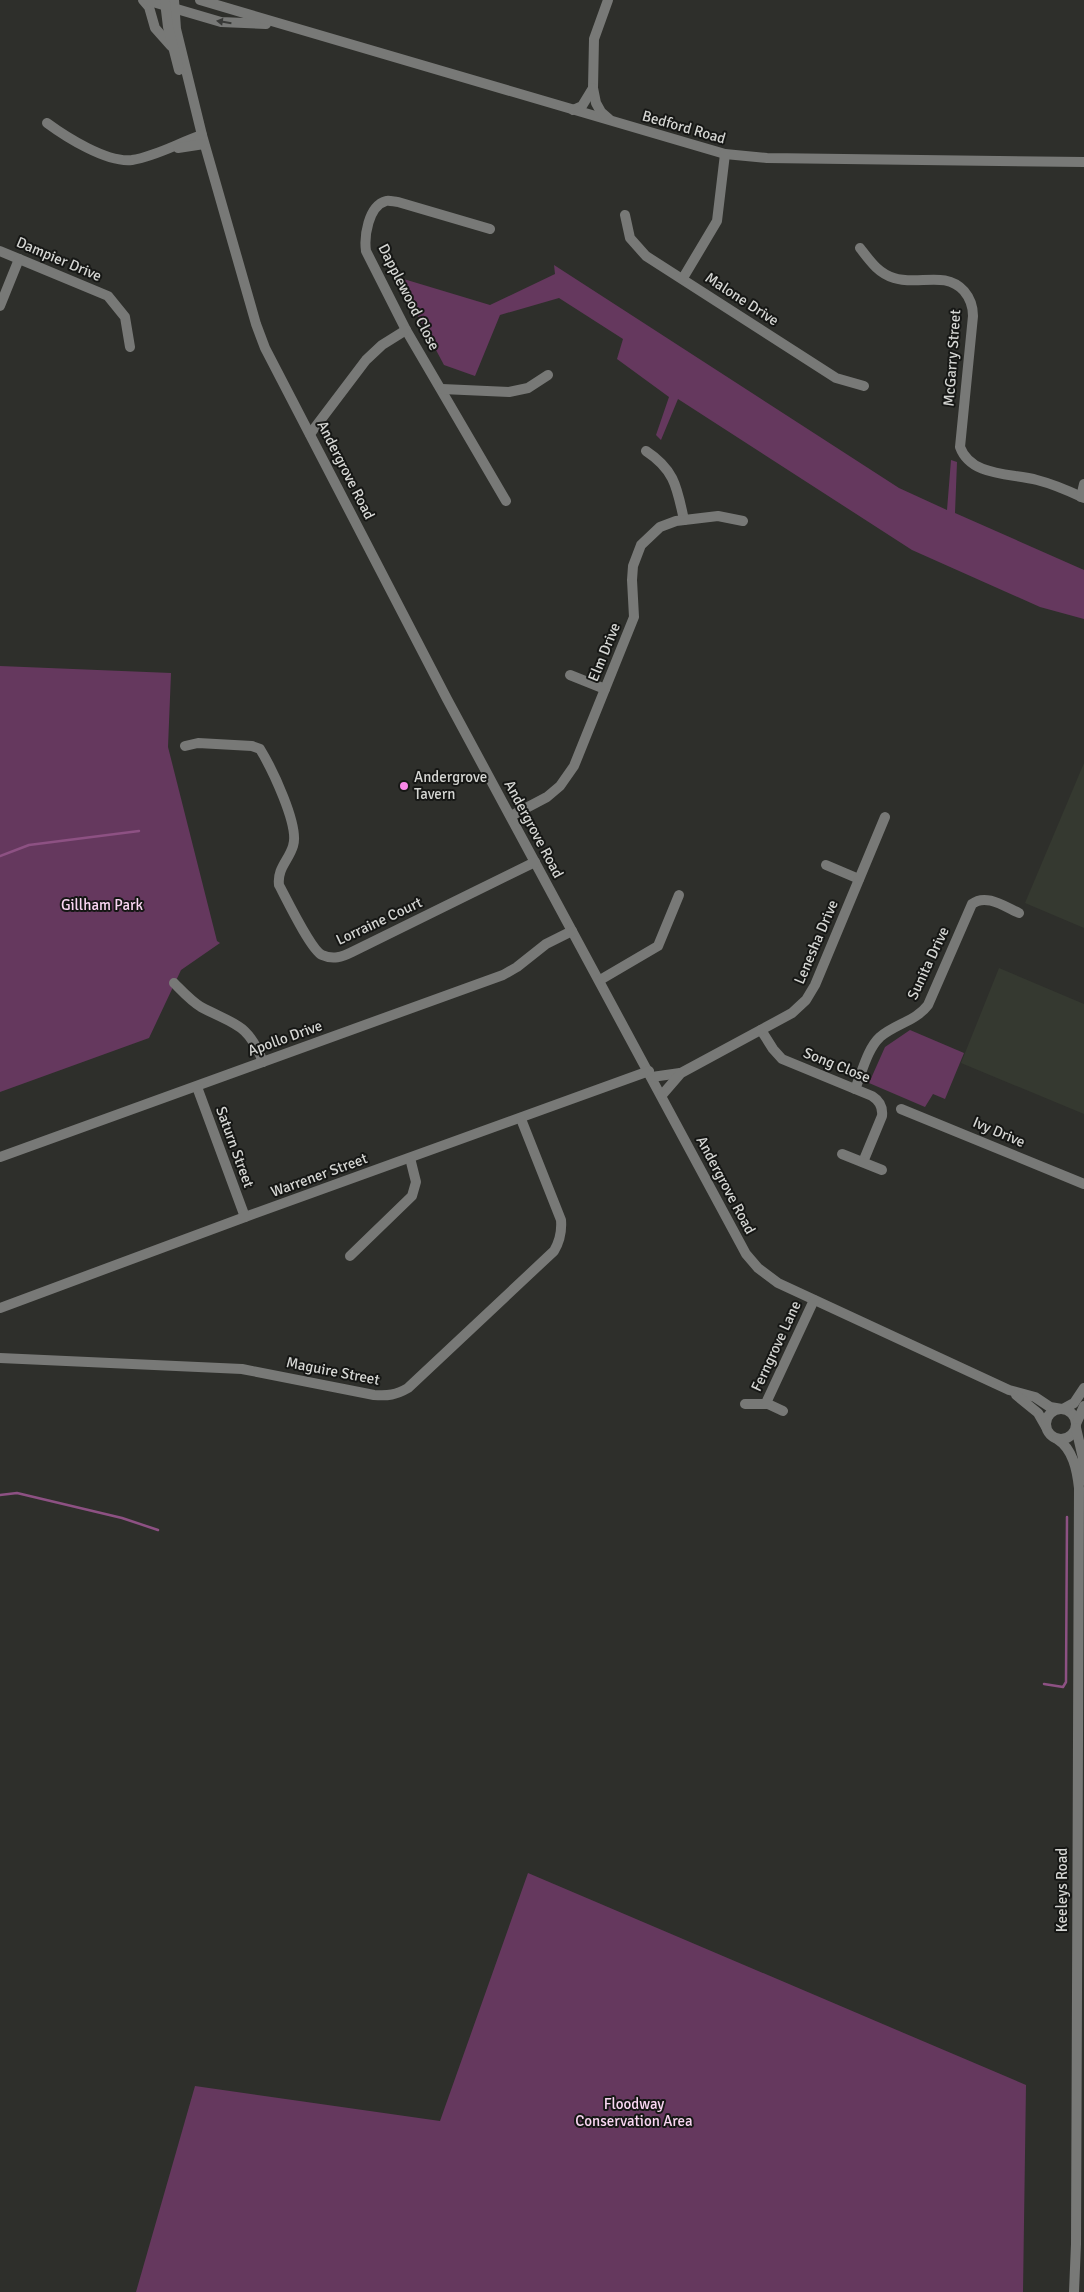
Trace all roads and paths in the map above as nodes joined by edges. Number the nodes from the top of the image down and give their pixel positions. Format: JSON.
{"nodes":[{"id":1,"x":144,"y":0,"type":"edge"},
{"id":2,"x":200,"y":0,"type":"edge"},
{"id":3,"x":608,"y":0,"type":"edge"},
{"id":4,"x":170,"y":4,"type":"edge"},
{"id":5,"x":290,"y":26,"type":"junction"},
{"id":6,"x":175,"y":54,"type":"junction"},
{"id":7,"x":593,"y":88,"type":"junction"},
{"id":8,"x":573,"y":110,"type":"junction"},
{"id":9,"x":611,"y":122,"type":"junction"},
{"id":10,"x":47,"y":123,"type":"dead end"},
{"id":11,"x":203,"y":139,"type":"junction"},
{"id":12,"x":725,"y":154,"type":"junction"},
{"id":13,"x":1084,"y":162,"type":"edge"},
{"id":14,"x":626,"y":215,"type":"dead end"},
{"id":15,"x":490,"y":230,"type":"dead end"},
{"id":16,"x":860,"y":248,"type":"dead end"},
{"id":17,"x":0,"y":251,"type":"edge"},
{"id":18,"x":19,"y":259,"type":"junction"},
{"id":19,"x":683,"y":278,"type":"junction"},
{"id":20,"x":0,"y":306,"type":"edge"},
{"id":21,"x":406,"y":330,"type":"junction"},
{"id":22,"x":130,"y":347,"type":"dead end"},
{"id":23,"x":548,"y":375,"type":"dead end"},
{"id":24,"x":864,"y":386,"type":"dead end"},
{"id":25,"x":442,"y":389,"type":"junction"},
{"id":26,"x":310,"y":434,"type":"junction"},
{"id":27,"x":646,"y":451,"type":"dead end"},
{"id":28,"x":1084,"y":484,"type":"edge"},
{"id":29,"x":1083,"y":497,"type":"edge"},
{"id":30,"x":506,"y":501,"type":"dead end"},
{"id":31,"x":684,"y":520,"type":"junction"},
{"id":32,"x":743,"y":521,"type":"dead end"},
{"id":33,"x":570,"y":675,"type":"dead end"},
{"id":34,"x":605,"y":689,"type":"junction"},
{"id":35,"x":185,"y":746,"type":"dead end"},
{"id":36,"x":511,"y":816,"type":"junction"},
{"id":37,"x":885,"y":817,"type":"dead end"},
{"id":38,"x":535,"y":862,"type":"junction"},
{"id":39,"x":826,"y":864,"type":"dead end"},
{"id":40,"x":859,"y":879,"type":"junction"},
{"id":41,"x":679,"y":895,"type":"dead end"},
{"id":42,"x":1019,"y":913,"type":"dead end"},
{"id":43,"x":572,"y":931,"type":"junction"},
{"id":44,"x":600,"y":980,"type":"junction"},
{"id":45,"x":174,"y":983,"type":"dead end"},
{"id":46,"x":761,"y":1030,"type":"junction"},
{"id":47,"x":263,"y":1062,"type":"junction"},
{"id":48,"x":682,"y":1073,"type":"junction"},
{"id":49,"x":651,"y":1074,"type":"junction"},
{"id":50,"x":197,"y":1087,"type":"junction"},
{"id":51,"x":855,"y":1089,"type":"junction"},
{"id":52,"x":662,"y":1095,"type":"junction"},
{"id":53,"x":901,"y":1109,"type":"dead end"},
{"id":54,"x":521,"y":1118,"type":"junction"},
{"id":55,"x":842,"y":1154,"type":"dead end"},
{"id":56,"x":0,"y":1158,"type":"edge"},
{"id":57,"x":410,"y":1158,"type":"junction"},
{"id":58,"x":863,"y":1162,"type":"junction"},
{"id":59,"x":882,"y":1170,"type":"dead end"},
{"id":60,"x":1084,"y":1184,"type":"edge"},
{"id":61,"x":245,"y":1217,"type":"junction"},
{"id":62,"x":350,"y":1256,"type":"dead end"},
{"id":63,"x":814,"y":1300,"type":"junction"},
{"id":64,"x":0,"y":1308,"type":"edge"},
{"id":65,"x":0,"y":1358,"type":"edge"},
{"id":66,"x":1084,"y":1388,"type":"edge"},
{"id":67,"x":1009,"y":1390,"type":"junction"},
{"id":68,"x":745,"y":1404,"type":"dead end"},
{"id":69,"x":766,"y":1404,"type":"junction"},
{"id":70,"x":1084,"y":1406,"type":"edge"},
{"id":71,"x":1063,"y":1409,"type":"junction"},
{"id":72,"x":783,"y":1411,"type":"dead end"},
{"id":73,"x":1076,"y":1425,"type":"junction"},
{"id":74,"x":1047,"y":1430,"type":"junction"},
{"id":75,"x":1057,"y":1439,"type":"junction"},
{"id":76,"x":1079,"y":1488,"type":"junction"},
{"id":77,"x":1074,"y":2292,"type":"edge"}],
"edges":[{"from":1,"to":4,"type":"street","name":"Bedford Road"},
{"from":1,"to":6,"type":"street"},
{"from":2,"to":5,"type":"street","name":"Bedford Road"},
{"from":3,"to":7,"type":"street"},
{"from":5,"to":4,"type":"street","name":"Bedford Road","one_way":true},
{"from":4,"to":6,"type":"street","name":"Andergrove Road"},
{"from":4,"to":11,"type":"street","name":"Andergrove Road"},
{"from":5,"to":8,"type":"street","name":"Bedford Road"},
{"from":6,"to":11,"type":"street","name":"Andergrove Road"},
{"from":7,"to":8,"type":"street"},
{"from":7,"to":9,"type":"street"},
{"from":8,"to":9,"type":"street","name":"Bedford Road"},
{"from":9,"to":12,"type":"street","name":"Bedford Road"},
{"from":10,"to":11,"type":"street"},
{"from":11,"to":26,"type":"street","name":"Andergrove Road"},
{"from":12,"to":13,"type":"street","name":"Bedford Road"},
{"from":12,"to":19,"type":"street"},
{"from":14,"to":19,"type":"street","name":"Malone Drive"},
{"from":15,"to":21,"type":"street","name":"Dapplewood Close"},
{"from":16,"to":29,"type":"street","name":"McGarry Street"},
{"from":17,"to":18,"type":"street","name":"Dampier Drive"},
{"from":18,"to":20,"type":"street"},
{"from":18,"to":22,"type":"street","name":"Dampier Drive"},
{"from":19,"to":24,"type":"street","name":"Malone Drive"},
{"from":21,"to":25,"type":"street","name":"Dapplewood Close"},
{"from":21,"to":26,"type":"street"},
{"from":23,"to":25,"type":"street"},
{"from":25,"to":30,"type":"street","name":"Dapplewood Close"},
{"from":26,"to":36,"type":"street","name":"Andergrove Road"},
{"from":27,"to":31,"type":"street"},
{"from":28,"to":29,"type":"street"},
{"from":31,"to":32,"type":"street","name":"Elm Drive"},
{"from":31,"to":34,"type":"street","name":"Elm Drive"},
{"from":33,"to":34,"type":"street"},
{"from":34,"to":36,"type":"street","name":"Elm Drive"},
{"from":35,"to":38,"type":"street","name":"Lorraine Court"},
{"from":36,"to":38,"type":"street","name":"Andergrove Road"},
{"from":37,"to":40,"type":"street","name":"Lenesha Drive"},
{"from":38,"to":43,"type":"street","name":"Andergrove Road"},
{"from":39,"to":40,"type":"street"},
{"from":40,"to":46,"type":"street","name":"Lenesha Drive"},
{"from":41,"to":44,"type":"street"},
{"from":42,"to":51,"type":"street","name":"Sunita Drive"},
{"from":43,"to":44,"type":"street","name":"Andergrove Road"},
{"from":43,"to":47,"type":"street","name":"Apollo Drive"},
{"from":44,"to":49,"type":"street","name":"Andergrove Road"},
{"from":45,"to":47,"type":"street"},
{"from":46,"to":48,"type":"street","name":"Lenesha Drive"},
{"from":46,"to":51,"type":"street","name":"Song Close"},
{"from":47,"to":50,"type":"street","name":"Apollo Drive"},
{"from":48,"to":49,"type":"street","name":"Lenesha Drive"},
{"from":48,"to":52,"type":"street","name":"Lenesha Drive"},
{"from":49,"to":52,"type":"street","name":"Andergrove Road"},
{"from":49,"to":54,"type":"street","name":"Warrener Street"},
{"from":50,"to":56,"type":"street","name":"Apollo Drive"},
{"from":50,"to":61,"type":"street","name":"Saturn Street"},
{"from":51,"to":58,"type":"street","name":"Song Close"},
{"from":52,"to":63,"type":"street","name":"Andergrove Road"},
{"from":53,"to":60,"type":"street","name":"Ivy Drive"},
{"from":54,"to":57,"type":"street","name":"Warrener Street"},
{"from":54,"to":65,"type":"street","name":"Maguire Street"},
{"from":55,"to":58,"type":"street"},
{"from":57,"to":61,"type":"street","name":"Warrener Street"},
{"from":57,"to":62,"type":"street"},
{"from":58,"to":59,"type":"street"},
{"from":61,"to":64,"type":"street","name":"Warrener Street"},
{"from":63,"to":67,"type":"street","name":"Andergrove Road"},
{"from":63,"to":69,"type":"street","name":"Ferngrove Lane"},
{"from":66,"to":71,"type":"street"},
{"from":67,"to":71,"type":"street","name":"Andergrove Road"},
{"from":67,"to":74,"type":"street","name":"Andergrove Road"},
{"from":68,"to":69,"type":"street","name":"Ferngrove Lane"},
{"from":69,"to":72,"type":"street","name":"Ferngrove Lane"},
{"from":70,"to":73,"type":"street"},
{"from":71,"to":73,"type":"street"},
{"from":71,"to":74,"type":"street"},
{"from":73,"to":75,"type":"street"},
{"from":73,"to":76,"type":"street","name":"Keeleys Road"},
{"from":74,"to":75,"type":"street"},
{"from":75,"to":76,"type":"street","name":"Keeleys Road"},
{"from":76,"to":77,"type":"street","name":"Keeleys Road"}]}
